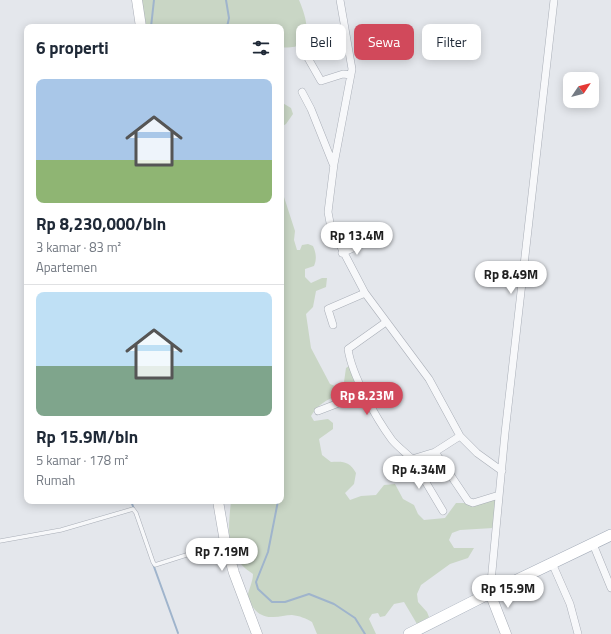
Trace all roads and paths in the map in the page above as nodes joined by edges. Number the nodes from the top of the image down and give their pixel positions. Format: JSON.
{"nodes":[{"id":1,"x":137,"y":0,"type":"edge"},
{"id":2,"x":340,"y":0,"type":"edge"},
{"id":3,"x":554,"y":0,"type":"edge"},
{"id":4,"x":141,"y":24,"type":"edge"},
{"id":5,"x":309,"y":60,"type":"edge"},
{"id":6,"x":351,"y":75,"type":"junction"},
{"id":7,"x":302,"y":92,"type":"dead end"},
{"id":8,"x":334,"y":164,"type":"junction"},
{"id":9,"x":364,"y":243,"type":"dead end"},
{"id":10,"x":342,"y":253,"type":"junction"},
{"id":11,"x":365,"y":293,"type":"junction"},
{"id":12,"x":386,"y":322,"type":"junction"},
{"id":13,"x":333,"y":325,"type":"dead end"},
{"id":14,"x":365,"y":393,"type":"junction"},
{"id":15,"x":318,"y":410,"type":"dead end"},
{"id":16,"x":460,"y":436,"type":"junction"},
{"id":17,"x":435,"y":452,"type":"junction"},
{"id":18,"x":412,"y":459,"type":"junction"},
{"id":19,"x":502,"y":471,"type":"junction"},
{"id":20,"x":499,"y":495,"type":"junction"},
{"id":21,"x":219,"y":504,"type":"edge"},
{"id":22,"x":443,"y":511,"type":"dead end"},
{"id":23,"x":611,"y":535,"type":"edge"},
{"id":24,"x":0,"y":541,"type":"edge"},
{"id":25,"x":225,"y":542,"type":"junction"},
{"id":26,"x":593,"y":544,"type":"junction"},
{"id":27,"x":552,"y":563,"type":"junction"},
{"id":28,"x":611,"y":588,"type":"edge"},
{"id":29,"x":490,"y":592,"type":"junction"},
{"id":30,"x":414,"y":633,"type":"edge"},
{"id":31,"x":257,"y":634,"type":"edge"},
{"id":32,"x":506,"y":634,"type":"edge"},
{"id":33,"x":578,"y":634,"type":"edge"}],
"edges":[{"from":1,"to":4,"type":"street"},
{"from":2,"to":6,"type":"street"},
{"from":3,"to":19,"type":"street"},
{"from":5,"to":6,"type":"street"},
{"from":6,"to":8,"type":"street"},
{"from":7,"to":8,"type":"street"},
{"from":8,"to":10,"type":"street"},
{"from":9,"to":10,"type":"street"},
{"from":10,"to":11,"type":"street"},
{"from":11,"to":12,"type":"street"},
{"from":11,"to":13,"type":"street"},
{"from":12,"to":14,"type":"street"},
{"from":12,"to":16,"type":"street"},
{"from":14,"to":15,"type":"street"},
{"from":14,"to":18,"type":"street"},
{"from":16,"to":17,"type":"street"},
{"from":16,"to":19,"type":"street"},
{"from":17,"to":18,"type":"street"},
{"from":17,"to":20,"type":"street"},
{"from":18,"to":22,"type":"street"},
{"from":19,"to":20,"type":"street"},
{"from":20,"to":29,"type":"street"},
{"from":21,"to":25,"type":"street"},
{"from":23,"to":26,"type":"main road"},
{"from":24,"to":25,"type":"lane"},
{"from":25,"to":31,"type":"street"},
{"from":26,"to":27,"type":"main road"},
{"from":26,"to":28,"type":"street"},
{"from":27,"to":29,"type":"main road"},
{"from":27,"to":33,"type":"street"},
{"from":29,"to":30,"type":"main road"},
{"from":29,"to":32,"type":"street"}]}
